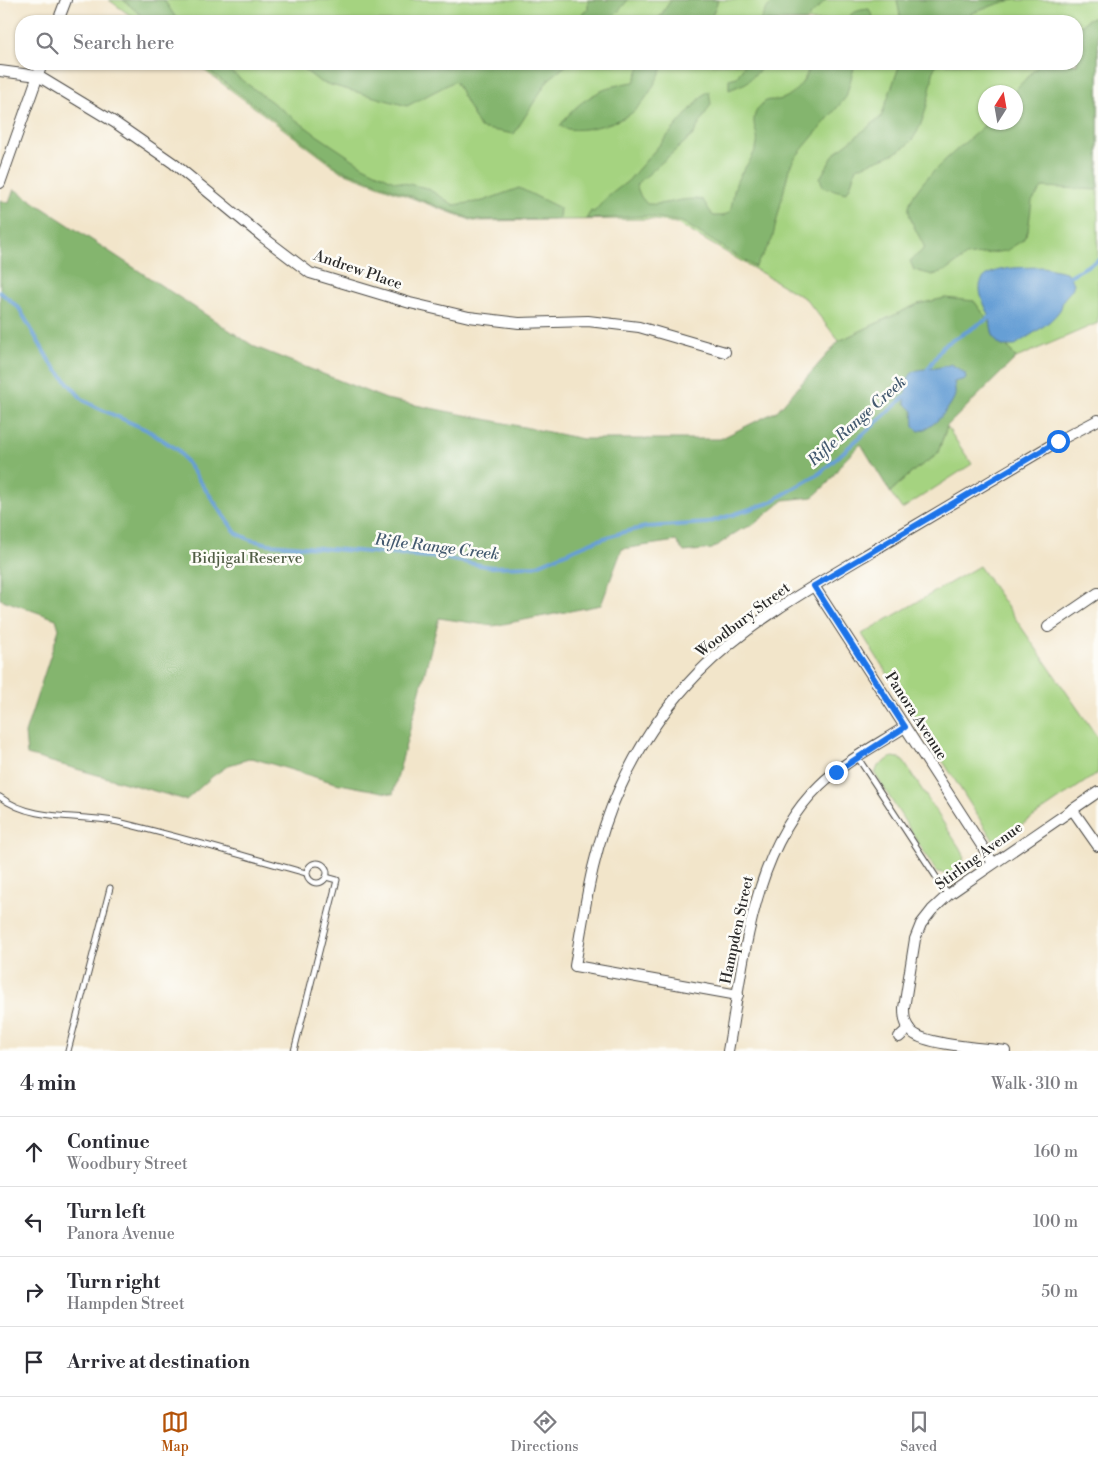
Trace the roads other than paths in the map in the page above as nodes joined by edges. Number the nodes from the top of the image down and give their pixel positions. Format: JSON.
{"nodes":[{"id":1,"x":66,"y":0,"type":"edge"},
{"id":2,"x":60,"y":15,"type":"edge"},
{"id":3,"x":40,"y":70,"type":"edge"},
{"id":4,"x":0,"y":71,"type":"edge"},
{"id":5,"x":38,"y":76,"type":"junction"},
{"id":6,"x":0,"y":183,"type":"edge"},
{"id":7,"x":725,"y":352,"type":"dead end"},
{"id":8,"x":1098,"y":420,"type":"edge"},
{"id":9,"x":814,"y":586,"type":"junction"},
{"id":10,"x":1098,"y":593,"type":"edge"},
{"id":11,"x":1048,"y":627,"type":"dead end"},
{"id":12,"x":905,"y":727,"type":"junction"},
{"id":13,"x":858,"y":758,"type":"junction"},
{"id":14,"x":1098,"y":792,"type":"edge"},
{"id":15,"x":0,"y":797,"type":"edge"},
{"id":16,"x":1072,"y":810,"type":"junction"},
{"id":17,"x":1098,"y":846,"type":"edge"},
{"id":18,"x":993,"y":863,"type":"junction"},
{"id":19,"x":306,"y":873,"type":"junction"},
{"id":20,"x":326,"y":877,"type":"junction"},
{"id":21,"x":110,"y":888,"type":"dead end"},
{"id":22,"x":948,"y":895,"type":"junction"},
{"id":23,"x":738,"y":995,"type":"junction"},
{"id":24,"x":909,"y":1028,"type":"junction"},
{"id":25,"x":899,"y":1037,"type":"dead end"},
{"id":26,"x":68,"y":1051,"type":"edge"},
{"id":27,"x":294,"y":1051,"type":"edge"},
{"id":28,"x":728,"y":1051,"type":"edge"},
{"id":29,"x":1004,"y":1051,"type":"edge"}],
"edges":[{"from":1,"to":2,"type":"street"},
{"from":3,"to":5,"type":"street"},
{"from":4,"to":5,"type":"street"},
{"from":5,"to":6,"type":"street"},
{"from":5,"to":7,"type":"street","name":"Andrew Place"},
{"from":8,"to":9,"type":"street","name":"Woodbury Street"},
{"from":9,"to":12,"type":"street","name":"Panora Avenue"},
{"from":9,"to":23,"type":"street","name":"Woodbury Street"},
{"from":10,"to":11,"type":"street"},
{"from":12,"to":13,"type":"street","name":"Hampden Street"},
{"from":12,"to":18,"type":"street","name":"Panora Avenue"},
{"from":13,"to":22,"type":"lane"},
{"from":13,"to":23,"type":"street","name":"Hampden Street"},
{"from":14,"to":16,"type":"street","name":"Stirling Avenue"},
{"from":15,"to":19,"type":"lane"},
{"from":16,"to":17,"type":"street"},
{"from":16,"to":18,"type":"street","name":"Stirling Avenue"},
{"from":18,"to":22,"type":"street","name":"Stirling Avenue"},
{"from":19,"to":20,"type":"lane"},
{"from":19,"to":20,"type":"lane"},
{"from":20,"to":27,"type":"lane"},
{"from":21,"to":26,"type":"lane"},
{"from":22,"to":24,"type":"street","name":"Stirling Avenue"},
{"from":23,"to":28,"type":"street","name":"Hampden Street"},
{"from":24,"to":25,"type":"street"},
{"from":24,"to":29,"type":"street"}]}
